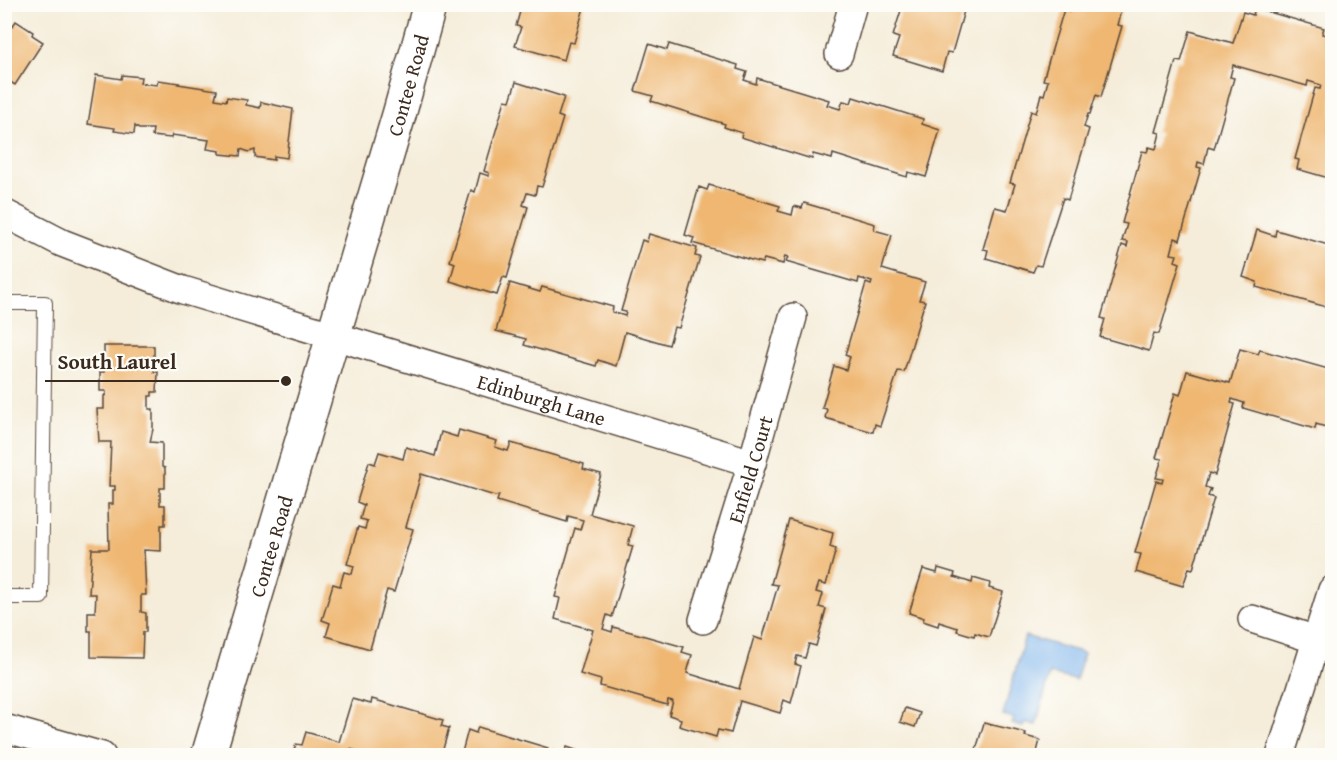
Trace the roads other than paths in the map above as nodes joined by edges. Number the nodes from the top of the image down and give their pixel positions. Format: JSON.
{"nodes":[{"id":1,"x":430,"y":4,"type":"edge"},
{"id":2,"x":853,"y":4,"type":"edge"},
{"id":3,"x":839,"y":54,"type":"dead end"},
{"id":4,"x":5,"y":216,"type":"edge"},
{"id":5,"x":4,"y":303,"type":"edge"},
{"id":6,"x":793,"y":317,"type":"dead end"},
{"id":7,"x":332,"y":336,"type":"junction"},
{"id":8,"x":752,"y":464,"type":"junction"},
{"id":9,"x":1332,"y":590,"type":"edge"},
{"id":10,"x":4,"y":597,"type":"edge"},
{"id":11,"x":1252,"y":619,"type":"dead end"},
{"id":12,"x":703,"y":620,"type":"dead end"},
{"id":13,"x":1325,"y":642,"type":"edge"},
{"id":14,"x":4,"y":729,"type":"edge"},
{"id":15,"x":102,"y":756,"type":"edge"},
{"id":16,"x":208,"y":756,"type":"edge"},
{"id":17,"x":1280,"y":756,"type":"edge"}],
"edges":[{"from":1,"to":7,"type":"street","name":"Contee Road"},
{"from":2,"to":3,"type":"street"},
{"from":4,"to":7,"type":"street"},
{"from":5,"to":10,"type":"lane"},
{"from":6,"to":8,"type":"street","name":"Enfield Court"},
{"from":7,"to":8,"type":"street","name":"Edinburgh Lane"},
{"from":7,"to":16,"type":"street","name":"Contee Road"},
{"from":8,"to":12,"type":"street","name":"Enfield Court"},
{"from":9,"to":13,"type":"street"},
{"from":11,"to":13,"type":"street"},
{"from":13,"to":17,"type":"street"},
{"from":14,"to":15,"type":"street"}]}
